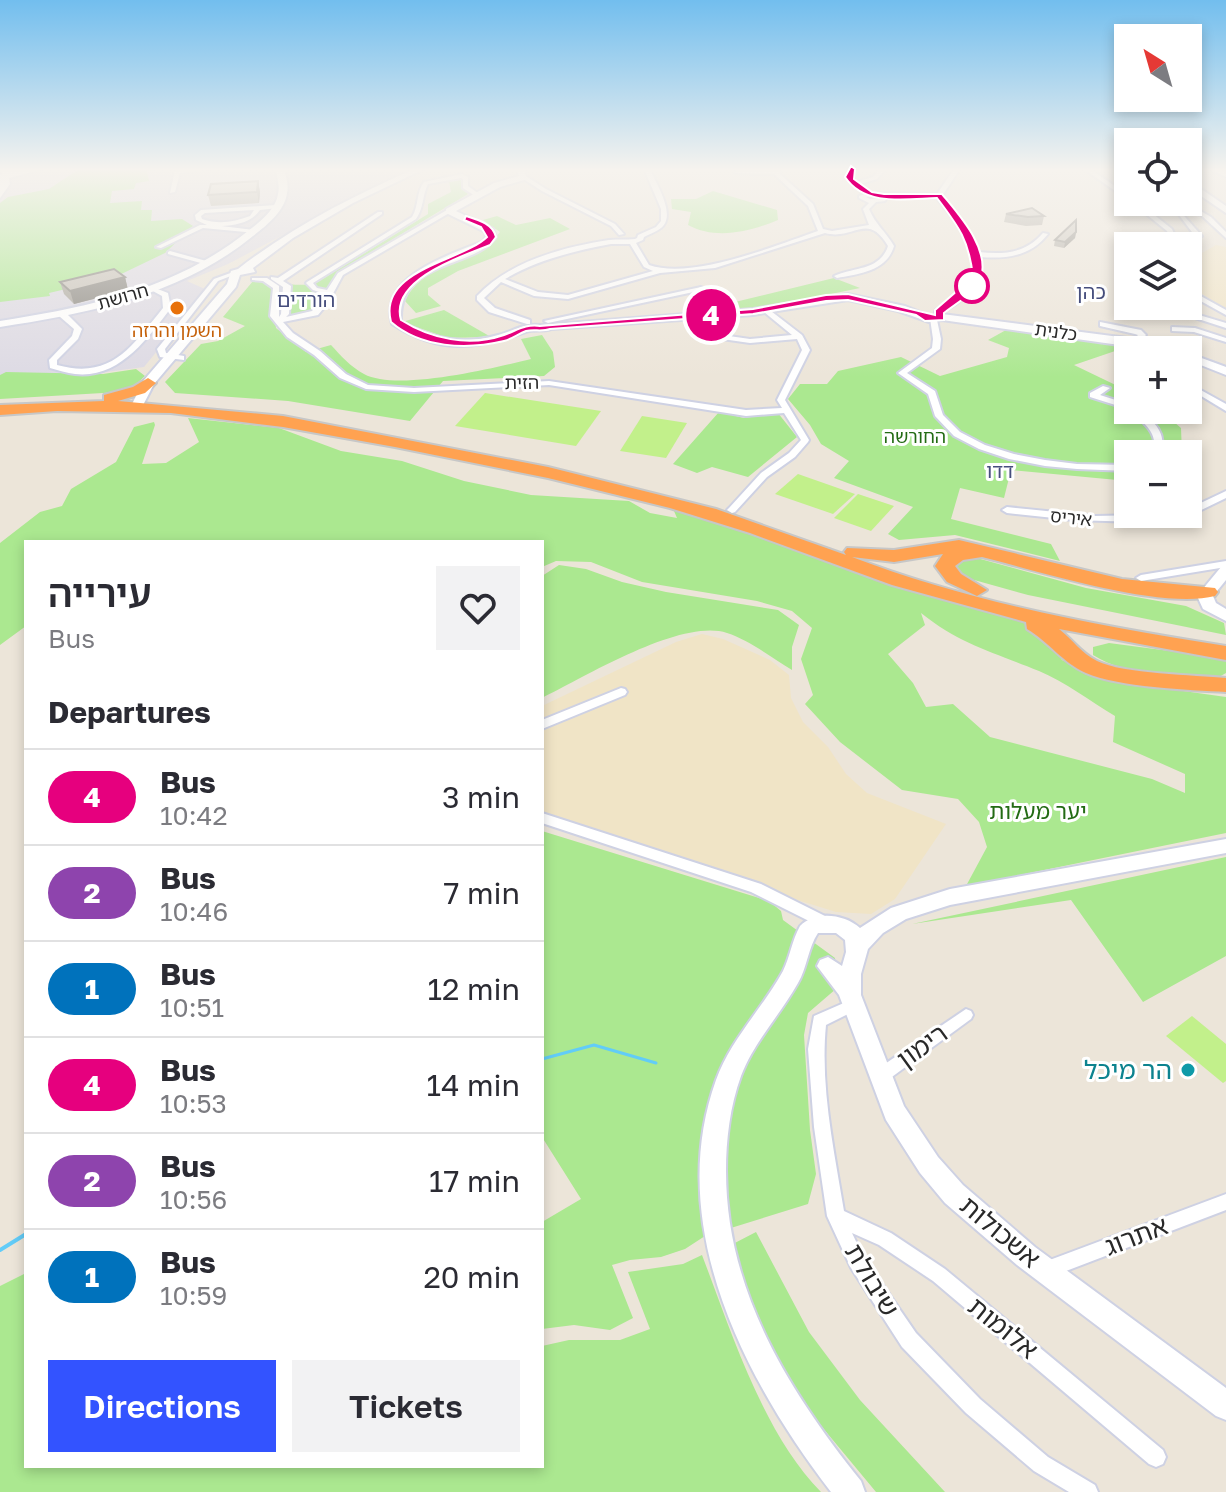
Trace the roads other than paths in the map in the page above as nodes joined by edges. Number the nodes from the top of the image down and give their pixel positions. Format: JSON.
{"nodes":[{"id":1,"x":176,"y":239,"type":"edge"},
{"id":2,"x":247,"y":239,"type":"edge"},
{"id":3,"x":289,"y":239,"type":"edge"},
{"id":4,"x":298,"y":239,"type":"edge"},
{"id":5,"x":342,"y":239,"type":"edge"},
{"id":6,"x":381,"y":239,"type":"edge"},
{"id":7,"x":401,"y":239,"type":"edge"},
{"id":8,"x":490,"y":239,"type":"edge"},
{"id":9,"x":614,"y":239,"type":"edge"},
{"id":10,"x":623,"y":239,"type":"edge"},
{"id":11,"x":639,"y":239,"type":"edge"},
{"id":12,"x":803,"y":239,"type":"edge"},
{"id":13,"x":887,"y":239,"type":"edge"},
{"id":14,"x":969,"y":239,"type":"edge"},
{"id":15,"x":1042,"y":239,"type":"edge"},
{"id":16,"x":633,"y":243,"type":"junction"},
{"id":17,"x":159,"y":247,"type":"dead end"},
{"id":18,"x":170,"y":253,"type":"dead end"},
{"id":19,"x":975,"y":254,"type":"junction"},
{"id":20,"x":208,"y":263,"type":"junction"},
{"id":21,"x":660,"y":271,"type":"junction"},
{"id":22,"x":248,"y":275,"type":"junction"},
{"id":23,"x":837,"y":276,"type":"dead end"},
{"id":24,"x":501,"y":280,"type":"junction"},
{"id":25,"x":279,"y":281,"type":"junction"},
{"id":26,"x":153,"y":289,"type":"junction"},
{"id":27,"x":701,"y":289,"type":"dead end"},
{"id":28,"x":329,"y":293,"type":"junction"},
{"id":29,"x":1202,"y":299,"type":"edge"},
{"id":30,"x":767,"y":310,"type":"junction"},
{"id":31,"x":1226,"y":313,"type":"edge"},
{"id":32,"x":62,"y":314,"type":"junction"},
{"id":33,"x":938,"y":316,"type":"junction"},
{"id":34,"x":1202,"y":318,"type":"edge"},
{"id":35,"x":280,"y":321,"type":"junction"},
{"id":36,"x":0,"y":324,"type":"edge"},
{"id":37,"x":549,"y":324,"type":"junction"},
{"id":38,"x":1103,"y":324,"type":"dead end"},
{"id":39,"x":529,"y":326,"type":"junction"},
{"id":40,"x":1226,"y":326,"type":"edge"},
{"id":41,"x":1175,"y":329,"type":"dead end"},
{"id":42,"x":715,"y":336,"type":"dead end"},
{"id":43,"x":1141,"y":336,"type":"edge"},
{"id":44,"x":799,"y":337,"type":"junction"},
{"id":45,"x":1225,"y":339,"type":"edge"},
{"id":46,"x":1114,"y":342,"type":"edge"},
{"id":47,"x":1202,"y":362,"type":"edge"},
{"id":48,"x":1226,"y":371,"type":"edge"},
{"id":49,"x":1106,"y":388,"type":"dead end"},
{"id":50,"x":1202,"y":393,"type":"edge"},
{"id":51,"x":146,"y":394,"type":"junction"},
{"id":52,"x":1114,"y":402,"type":"edge"},
{"id":53,"x":0,"y":403,"type":"edge"},
{"id":54,"x":1226,"y":408,"type":"edge"},
{"id":55,"x":0,"y":410,"type":"edge"},
{"id":56,"x":787,"y":410,"type":"junction"},
{"id":57,"x":1148,"y":424,"type":"edge"},
{"id":58,"x":1160,"y":440,"type":"edge"},
{"id":59,"x":1114,"y":469,"type":"edge"},
{"id":60,"x":1226,"y":494,"type":"edge"},
{"id":61,"x":1202,"y":506,"type":"edge"},
{"id":62,"x":732,"y":510,"type":"junction"},
{"id":63,"x":1007,"y":510,"type":"dead end"},
{"id":64,"x":1114,"y":521,"type":"edge"},
{"id":65,"x":854,"y":552,"type":"junction"},
{"id":66,"x":1141,"y":578,"type":"dead end"},
{"id":67,"x":977,"y":590,"type":"junction"},
{"id":68,"x":1220,"y":594,"type":"edge"},
{"id":69,"x":995,"y":608,"type":"junction"},
{"id":70,"x":1118,"y":635,"type":"junction"},
{"id":71,"x":1226,"y":640,"type":"edge"},
{"id":72,"x":1226,"y":653,"type":"edge"},
{"id":73,"x":1116,"y":674,"type":"junction"},
{"id":74,"x":1219,"y":686,"type":"edge"},
{"id":75,"x":621,"y":692,"type":"dead end"},
{"id":76,"x":544,"y":724,"type":"edge"},
{"id":77,"x":544,"y":819,"type":"edge"},
{"id":78,"x":1226,"y":846,"type":"edge"},
{"id":79,"x":781,"y":901,"type":"junction"},
{"id":80,"x":901,"y":912,"type":"junction"},
{"id":81,"x":828,"y":923,"type":"junction"},
{"id":82,"x":803,"y":941,"type":"junction"},
{"id":83,"x":856,"y":952,"type":"junction"},
{"id":84,"x":826,"y":966,"type":"junction"},
{"id":85,"x":789,"y":980,"type":"junction"},
{"id":86,"x":852,"y":1000,"type":"junction"},
{"id":87,"x":966,"y":1015,"type":"dead end"},
{"id":88,"x":879,"y":1077,"type":"junction"},
{"id":89,"x":1226,"y":1202,"type":"edge"},
{"id":90,"x":836,"y":1216,"type":"junction"},
{"id":91,"x":1045,"y":1270,"type":"junction"},
{"id":92,"x":1226,"y":1406,"type":"edge"},
{"id":93,"x":1156,"y":1457,"type":"dead end"},
{"id":94,"x":850,"y":1492,"type":"edge"},
{"id":95,"x":1088,"y":1492,"type":"edge"}],
"edges":[{"from":1,"to":17,"type":"street"},
{"from":2,"to":20,"type":"street","name":"חרושת"},
{"from":3,"to":22,"type":"street"},
{"from":4,"to":22,"type":"street"},
{"from":5,"to":25,"type":"street"},
{"from":6,"to":28,"type":"street"},
{"from":7,"to":28,"type":"street"},
{"from":8,"to":39,"type":"street","name":"כלנית"},
{"from":9,"to":24,"type":"street"},
{"from":10,"to":16,"type":"street"},
{"from":11,"to":16,"type":"street"},
{"from":12,"to":21,"type":"street"},
{"from":13,"to":23,"type":"street"},
{"from":14,"to":19,"type":"street"},
{"from":15,"to":19,"type":"street"},
{"from":16,"to":21,"type":"street"},
{"from":18,"to":20,"type":"street"},
{"from":19,"to":33,"type":"street"},
{"from":20,"to":26,"type":"street","name":"חרושת"},
{"from":21,"to":24,"type":"street"},
{"from":22,"to":25,"type":"street"},
{"from":22,"to":35,"type":"street"},
{"from":22,"to":51,"type":"street"},
{"from":24,"to":39,"type":"street"},
{"from":25,"to":35,"type":"street"},
{"from":26,"to":32,"type":"street","name":"חרושת"},
{"from":26,"to":32,"type":"street"},
{"from":27,"to":37,"type":"street"},
{"from":28,"to":35,"type":"street"},
{"from":29,"to":31,"type":"street"},
{"from":30,"to":33,"type":"street","name":"כלנית"},
{"from":30,"to":37,"type":"street","name":"כלנית"},
{"from":30,"to":44,"type":"street"},
{"from":32,"to":36,"type":"street","name":"חרושת"},
{"from":33,"to":46,"type":"street","name":"כלנית"},
{"from":33,"to":59,"type":"street"},
{"from":34,"to":40,"type":"street"},
{"from":35,"to":56,"type":"street","name":"הזית"},
{"from":37,"to":39,"type":"street","name":"כלנית"},
{"from":38,"to":43,"type":"street"},
{"from":41,"to":45,"type":"street"},
{"from":42,"to":44,"type":"street"},
{"from":44,"to":56,"type":"street"},
{"from":47,"to":48,"type":"street"},
{"from":49,"to":52,"type":"street"},
{"from":50,"to":54,"type":"street"},
{"from":51,"to":53,"type":"highway"},
{"from":51,"to":55,"type":"highway"},
{"from":51,"to":62,"type":"highway"},
{"from":51,"to":69,"type":"highway"},
{"from":56,"to":62,"type":"street"},
{"from":57,"to":58,"type":"street"},
{"from":60,"to":61,"type":"street","name":"איריס"},
{"from":62,"to":65,"type":"highway"},
{"from":63,"to":64,"type":"street","name":"איריס"},
{"from":65,"to":67,"type":"highway"},
{"from":65,"to":68,"type":"highway"},
{"from":66,"to":68,"type":"street"},
{"from":67,"to":68,"type":"highway"},
{"from":67,"to":71,"type":"highway"},
{"from":69,"to":70,"type":"highway"},
{"from":69,"to":73,"type":"highway"},
{"from":70,"to":72,"type":"highway"},
{"from":70,"to":73,"type":"highway"},
{"from":73,"to":74,"type":"highway"},
{"from":75,"to":76,"type":"street"},
{"from":77,"to":79,"type":"street"},
{"from":78,"to":80,"type":"street"},
{"from":79,"to":81,"type":"street"},
{"from":79,"to":82,"type":"street"},
{"from":80,"to":81,"type":"street"},
{"from":80,"to":83,"type":"street"},
{"from":81,"to":82,"type":"street"},
{"from":81,"to":83,"type":"street"},
{"from":82,"to":84,"type":"street"},
{"from":82,"to":85,"type":"street"},
{"from":83,"to":84,"type":"street"},
{"from":83,"to":86,"type":"street","name":"אשכולות"},
{"from":84,"to":85,"type":"street"},
{"from":84,"to":86,"type":"street","name":"אשכולות"},
{"from":85,"to":94,"type":"street"},
{"from":86,"to":88,"type":"street","name":"אשכולות"},
{"from":86,"to":90,"type":"street","name":"שיבולת"},
{"from":87,"to":88,"type":"street","name":"רימון"},
{"from":88,"to":91,"type":"street","name":"אשכולות"},
{"from":89,"to":91,"type":"street","name":"אתרוג"},
{"from":90,"to":93,"type":"street","name":"אלומות"},
{"from":90,"to":95,"type":"street","name":"שיבולת"},
{"from":91,"to":92,"type":"street","name":"אשכולות"}]}
